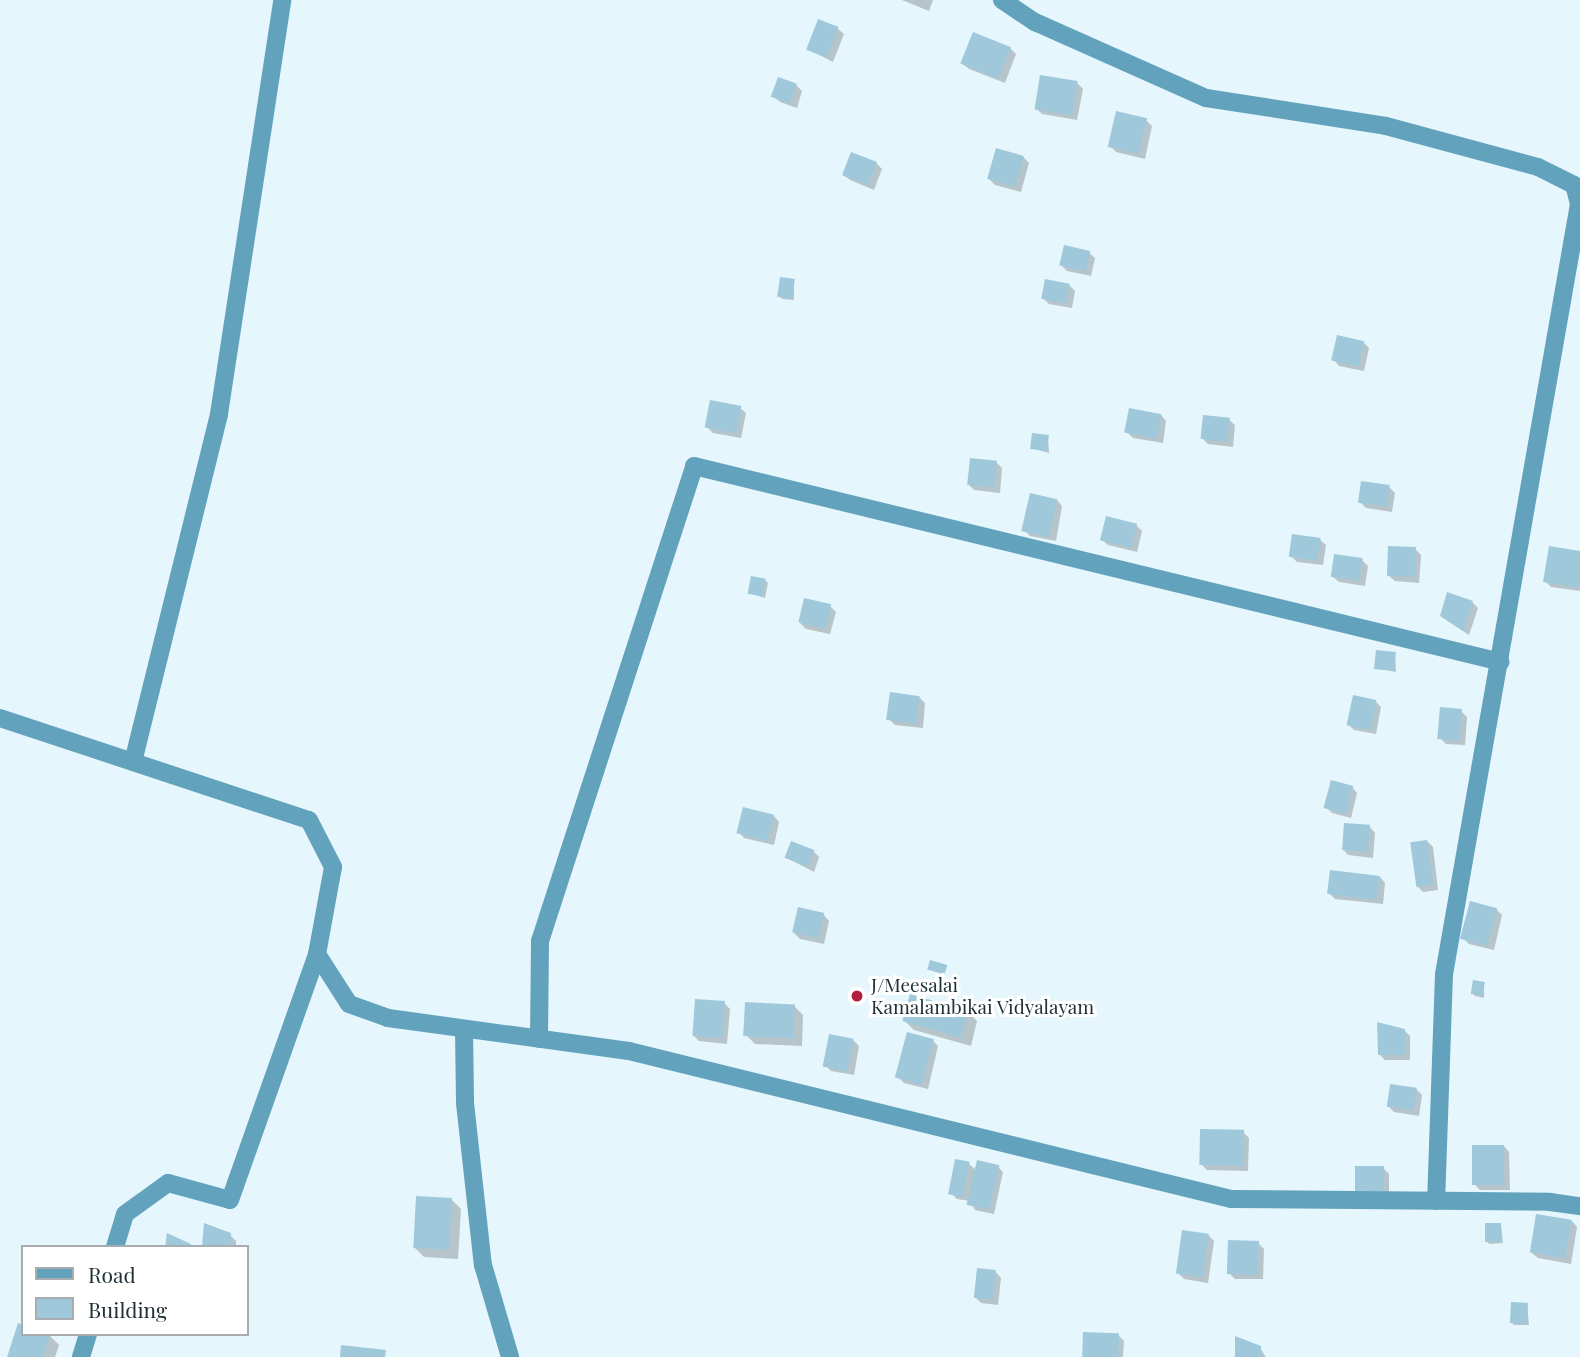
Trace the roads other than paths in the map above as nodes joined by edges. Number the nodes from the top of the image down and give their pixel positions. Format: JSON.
{"nodes":[{"id":1,"x":282,"y":0,"type":"edge"},
{"id":2,"x":1002,"y":0,"type":"edge"},
{"id":3,"x":1501,"y":662,"type":"junction"},
{"id":4,"x":0,"y":718,"type":"edge"},
{"id":5,"x":133,"y":762,"type":"junction"},
{"id":6,"x":317,"y":954,"type":"junction"},
{"id":7,"x":464,"y":1029,"type":"junction"},
{"id":8,"x":539,"y":1039,"type":"junction"},
{"id":9,"x":1436,"y":1201,"type":"junction"},
{"id":10,"x":1580,"y":1206,"type":"edge"},
{"id":11,"x":116,"y":1245,"type":"edge"},
{"id":12,"x":87,"y":1336,"type":"edge"},
{"id":13,"x":81,"y":1357,"type":"edge"},
{"id":14,"x":510,"y":1357,"type":"edge"}],
"edges":[{"from":1,"to":5,"type":"street"},
{"from":2,"to":3,"type":"street"},
{"from":3,"to":8,"type":"street"},
{"from":3,"to":9,"type":"street"},
{"from":4,"to":5,"type":"street"},
{"from":5,"to":6,"type":"street"},
{"from":6,"to":7,"type":"street"},
{"from":6,"to":11,"type":"street"},
{"from":7,"to":8,"type":"street"},
{"from":7,"to":14,"type":"street"},
{"from":8,"to":9,"type":"street"},
{"from":9,"to":10,"type":"street"},
{"from":12,"to":13,"type":"street"}]}
